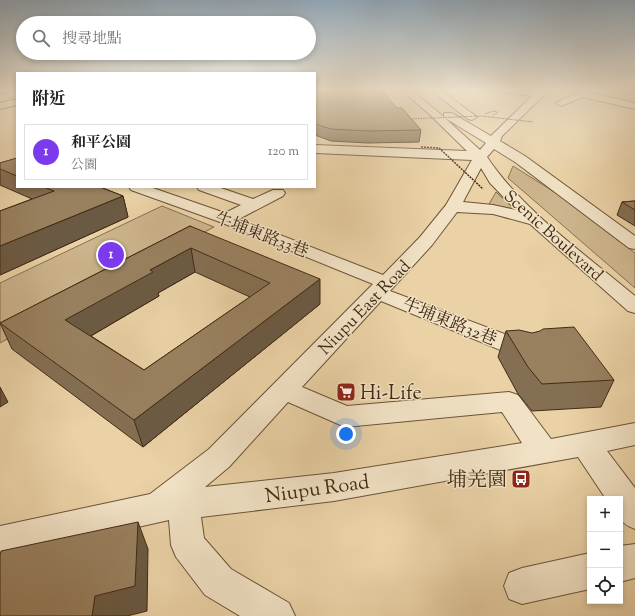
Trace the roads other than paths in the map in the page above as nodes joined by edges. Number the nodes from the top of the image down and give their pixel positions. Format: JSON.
{"nodes":[{"id":1,"x":449,"y":118,"type":"edge"},
{"id":2,"x":449,"y":118,"type":"edge"},
{"id":3,"x":473,"y":118,"type":"edge"},
{"id":4,"x":480,"y":119,"type":"joint"},
{"id":5,"x":493,"y":119,"type":"dead end"},
{"id":6,"x":513,"y":119,"type":"joint"},
{"id":7,"x":447,"y":142,"type":"dead end"},
{"id":8,"x":490,"y":145,"type":"junction"},
{"id":9,"x":316,"y":150,"type":"edge"},
{"id":10,"x":458,"y":154,"type":"junction"},
{"id":11,"x":139,"y":188,"type":"edge"},
{"id":12,"x":207,"y":188,"type":"edge"},
{"id":13,"x":278,"y":193,"type":"dead end"},
{"id":14,"x":255,"y":205,"type":"junction"},
{"id":15,"x":453,"y":207,"type":"junction"},
{"id":16,"x":226,"y":219,"type":"junction"},
{"id":17,"x":537,"y":222,"type":"junction"},
{"id":18,"x":635,"y":244,"type":"edge"},
{"id":19,"x":383,"y":288,"type":"junction"},
{"id":20,"x":635,"y":307,"type":"edge"},
{"id":21,"x":523,"y":350,"type":"edge"},
{"id":22,"x":285,"y":390,"type":"junction"},
{"id":23,"x":635,"y":434,"type":"edge"},
{"id":24,"x":585,"y":444,"type":"junction"},
{"id":25,"x":544,"y":452,"type":"junction"},
{"id":26,"x":170,"y":506,"type":"junction"},
{"id":27,"x":635,"y":514,"type":"edge"},
{"id":28,"x":2,"y":547,"type":"edge"},
{"id":29,"x":635,"y":561,"type":"edge"},
{"id":30,"x":623,"y":563,"type":"edge"},
{"id":31,"x":587,"y":572,"type":"edge"},
{"id":32,"x":522,"y":586,"type":"dead end"},
{"id":33,"x":276,"y":616,"type":"edge"}],
"edges":[{"from":1,"to":8,"type":"street"},
{"from":2,"to":8,"type":"street"},
{"from":3,"to":4,"type":"street"},
{"from":4,"to":8,"type":"street"},
{"from":5,"to":6,"type":"street"},
{"from":6,"to":8,"type":"street","name":"Niupu East Road"},
{"from":7,"to":10,"type":"street"},
{"from":8,"to":10,"type":"street"},
{"from":8,"to":15,"type":"street","name":"Niupu East Road"},
{"from":8,"to":17,"type":"street","name":"Scenic Boulevard"},
{"from":8,"to":18,"type":"street","name":"Scenic Boulevard"},
{"from":9,"to":10,"type":"street"},
{"from":11,"to":16,"type":"street","name":"牛埔東路33巷"},
{"from":12,"to":14,"type":"street"},
{"from":13,"to":14,"type":"street"},
{"from":14,"to":16,"type":"street"},
{"from":15,"to":17,"type":"street"},
{"from":15,"to":19,"type":"street","name":"Niupu East Road"},
{"from":16,"to":19,"type":"street","name":"牛埔東路33巷"},
{"from":17,"to":20,"type":"street","name":"Scenic Boulevard"},
{"from":19,"to":21,"type":"street","name":"牛埔東路32巷"},
{"from":19,"to":22,"type":"street","name":"Niupu East Road"},
{"from":22,"to":25,"type":"street"},
{"from":22,"to":26,"type":"street","name":"Niupu East Road"},
{"from":23,"to":24,"type":"street","name":"Niupu Road"},
{"from":24,"to":25,"type":"street","name":"Niupu Road"},
{"from":24,"to":27,"type":"street"},
{"from":25,"to":26,"type":"street","name":"Niupu Road"},
{"from":26,"to":28,"type":"street","name":"Niupu Road"},
{"from":26,"to":33,"type":"street"},
{"from":29,"to":30,"type":"street"},
{"from":31,"to":32,"type":"street"}]}
